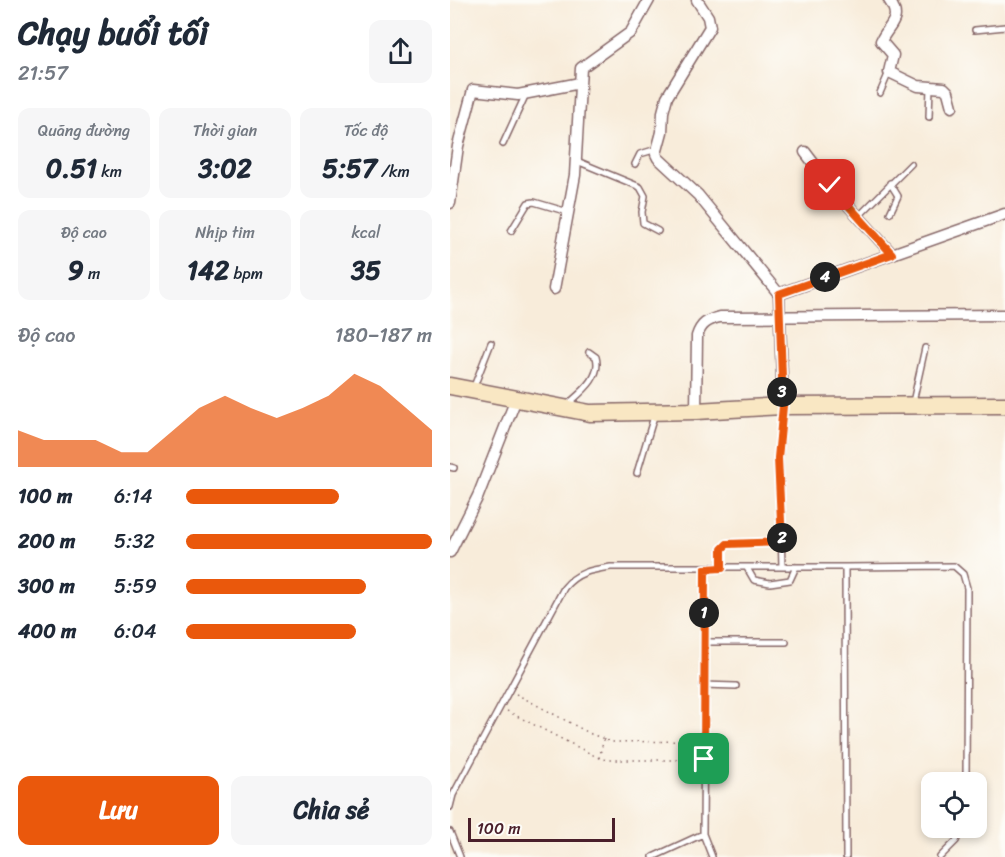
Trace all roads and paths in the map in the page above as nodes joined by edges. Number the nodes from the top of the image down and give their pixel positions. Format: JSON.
{"nodes":[{"id":1,"x":649,"y":0,"type":"edge"},
{"id":2,"x":697,"y":0,"type":"edge"},
{"id":3,"x":889,"y":0,"type":"edge"},
{"id":4,"x":1005,"y":27,"type":"edge"},
{"id":5,"x":975,"y":30,"type":"dead end"},
{"id":6,"x":889,"y":72,"type":"junction"},
{"id":7,"x":580,"y":83,"type":"junction"},
{"id":8,"x":930,"y":87,"type":"junction"},
{"id":9,"x":880,"y":93,"type":"dead end"},
{"id":10,"x":526,"y":94,"type":"junction"},
{"id":11,"x":952,"y":107,"type":"dead end"},
{"id":12,"x":929,"y":117,"type":"dead end"},
{"id":13,"x":503,"y":144,"type":"dead end"},
{"id":14,"x":657,"y":148,"type":"junction"},
{"id":15,"x":805,"y":152,"type":"dead end"},
{"id":16,"x":577,"y":161,"type":"junction"},
{"id":17,"x":634,"y":164,"type":"dead end"},
{"id":18,"x":911,"y":164,"type":"dead end"},
{"id":19,"x":890,"y":183,"type":"junction"},
{"id":20,"x":450,"y":203,"type":"edge"},
{"id":21,"x":568,"y":212,"type":"junction"},
{"id":22,"x":890,"y":213,"type":"dead end"},
{"id":23,"x":1005,"y":214,"type":"edge"},
{"id":24,"x":858,"y":217,"type":"junction"},
{"id":25,"x":511,"y":231,"type":"dead end"},
{"id":26,"x":658,"y":231,"type":"dead end"},
{"id":27,"x":892,"y":254,"type":"junction"},
{"id":28,"x":554,"y":289,"type":"dead end"},
{"id":29,"x":779,"y":294,"type":"junction"},
{"id":30,"x":780,"y":315,"type":"junction"},
{"id":31,"x":1005,"y":315,"type":"edge"},
{"id":32,"x":491,"y":343,"type":"dead end"},
{"id":33,"x":925,"y":348,"type":"dead end"},
{"id":34,"x":589,"y":352,"type":"dead end"},
{"id":35,"x":450,"y":386,"type":"edge"},
{"id":36,"x":473,"y":390,"type":"junction"},
{"id":37,"x":516,"y":399,"type":"junction"},
{"id":38,"x":1005,"y":405,"type":"edge"},
{"id":39,"x":783,"y":406,"type":"junction"},
{"id":40,"x":912,"y":406,"type":"junction"},
{"id":41,"x":563,"y":408,"type":"junction"},
{"id":42,"x":696,"y":411,"type":"junction"},
{"id":43,"x":655,"y":412,"type":"junction"},
{"id":44,"x":637,"y":473,"type":"dead end"},
{"id":45,"x":782,"y":542,"type":"junction"},
{"id":46,"x":450,"y":552,"type":"edge"},
{"id":47,"x":782,"y":567,"type":"junction"},
{"id":48,"x":796,"y":567,"type":"junction"},
{"id":49,"x":845,"y":567,"type":"junction"},
{"id":50,"x":722,"y":568,"type":"junction"},
{"id":51,"x":747,"y":568,"type":"junction"},
{"id":52,"x":705,"y":569,"type":"junction"},
{"id":53,"x":704,"y":642,"type":"junction"},
{"id":54,"x":786,"y":642,"type":"dead end"},
{"id":55,"x":703,"y":686,"type":"junction"},
{"id":56,"x":736,"y":686,"type":"dead end"},
{"id":57,"x":510,"y":691,"type":"junction"},
{"id":58,"x":501,"y":708,"type":"junction"},
{"id":59,"x":604,"y":740,"type":"junction"},
{"id":60,"x":703,"y":742,"type":"junction"},
{"id":61,"x":599,"y":758,"type":"junction"},
{"id":62,"x":704,"y":759,"type":"junction"},
{"id":63,"x":966,"y":772,"type":"edge"},
{"id":64,"x":450,"y":805,"type":"edge"},
{"id":65,"x":450,"y":832,"type":"edge"},
{"id":66,"x":703,"y":834,"type":"junction"},
{"id":67,"x":957,"y":838,"type":"edge"},
{"id":68,"x":460,"y":857,"type":"edge"},
{"id":69,"x":653,"y":857,"type":"edge"},
{"id":70,"x":712,"y":857,"type":"edge"},
{"id":71,"x":846,"y":857,"type":"edge"},
{"id":72,"x":940,"y":857,"type":"edge"}],
"edges":[{"from":1,"to":7,"type":"street"},
{"from":2,"to":14,"type":"street"},
{"from":3,"to":6,"type":"street"},
{"from":4,"to":5,"type":"lane"},
{"from":6,"to":8,"type":"street"},
{"from":6,"to":9,"type":"lane"},
{"from":7,"to":10,"type":"street"},
{"from":7,"to":16,"type":"street"},
{"from":8,"to":11,"type":"street"},
{"from":8,"to":12,"type":"lane"},
{"from":10,"to":13,"type":"lane"},
{"from":10,"to":20,"type":"street"},
{"from":14,"to":17,"type":"lane"},
{"from":14,"to":29,"type":"street"},
{"from":15,"to":24,"type":"street"},
{"from":16,"to":21,"type":"street"},
{"from":16,"to":26,"type":"lane"},
{"from":18,"to":19,"type":"lane"},
{"from":19,"to":22,"type":"lane"},
{"from":19,"to":24,"type":"lane"},
{"from":21,"to":25,"type":"lane"},
{"from":21,"to":28,"type":"street"},
{"from":23,"to":27,"type":"street"},
{"from":24,"to":27,"type":"street"},
{"from":27,"to":29,"type":"street"},
{"from":29,"to":30,"type":"street"},
{"from":30,"to":31,"type":"street"},
{"from":30,"to":39,"type":"street"},
{"from":30,"to":42,"type":"street"},
{"from":32,"to":36,"type":"lane"},
{"from":33,"to":40,"type":"lane"},
{"from":34,"to":41,"type":"lane"},
{"from":35,"to":36,"type":"main road"},
{"from":36,"to":37,"type":"main road"},
{"from":37,"to":41,"type":"main road"},
{"from":37,"to":46,"type":"street"},
{"from":38,"to":40,"type":"main road"},
{"from":39,"to":40,"type":"main road"},
{"from":39,"to":42,"type":"main road"},
{"from":39,"to":45,"type":"lane"},
{"from":41,"to":43,"type":"main road"},
{"from":42,"to":43,"type":"main road"},
{"from":43,"to":44,"type":"lane"},
{"from":45,"to":47,"type":"lane"},
{"from":45,"to":50,"type":"path"},
{"from":47,"to":48,"type":"lane"},
{"from":47,"to":51,"type":"lane"},
{"from":48,"to":49,"type":"lane"},
{"from":48,"to":51,"type":"lane"},
{"from":49,"to":63,"type":"lane"},
{"from":49,"to":71,"type":"lane"},
{"from":50,"to":51,"type":"lane"},
{"from":50,"to":52,"type":"lane"},
{"from":52,"to":53,"type":"lane"},
{"from":52,"to":57,"type":"lane"},
{"from":53,"to":54,"type":"lane"},
{"from":53,"to":55,"type":"lane"},
{"from":55,"to":56,"type":"lane"},
{"from":55,"to":60,"type":"lane"},
{"from":57,"to":58,"type":"lane"},
{"from":57,"to":59,"type":"path"},
{"from":58,"to":61,"type":"path"},
{"from":58,"to":64,"type":"lane"},
{"from":59,"to":60,"type":"path"},
{"from":59,"to":61,"type":"path"},
{"from":60,"to":62,"type":"lane"},
{"from":61,"to":62,"type":"path"},
{"from":62,"to":66,"type":"lane"},
{"from":65,"to":68,"type":"lane"},
{"from":66,"to":69,"type":"lane"},
{"from":66,"to":70,"type":"lane"},
{"from":67,"to":72,"type":"lane"}]}
